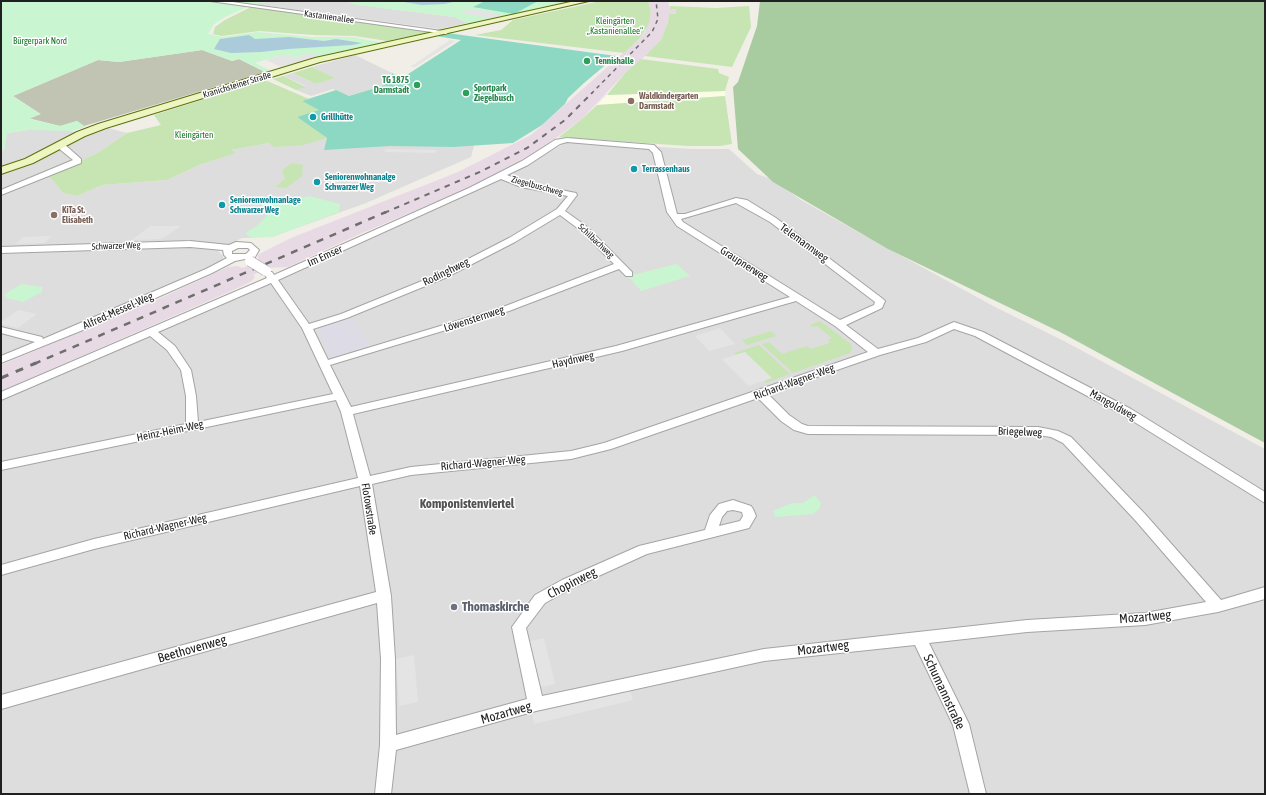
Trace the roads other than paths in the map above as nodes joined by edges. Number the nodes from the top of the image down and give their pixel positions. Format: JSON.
{"nodes":[{"id":1,"x":213,"y":1,"type":"edge"},
{"id":2,"x":585,"y":1,"type":"edge"},
{"id":3,"x":443,"y":32,"type":"junction"},
{"id":4,"x":60,"y":145,"type":"junction"},
{"id":5,"x":1,"y":171,"type":"edge"},
{"id":6,"x":501,"y":176,"type":"junction"},
{"id":7,"x":1,"y":193,"type":"edge"},
{"id":8,"x":573,"y":195,"type":"joint"},
{"id":9,"x":560,"y":211,"type":"junction"},
{"id":10,"x":674,"y":218,"type":"junction"},
{"id":11,"x":230,"y":248,"type":"junction"},
{"id":12,"x":1,"y":250,"type":"edge"},
{"id":13,"x":233,"y":258,"type":"junction"},
{"id":14,"x":248,"y":259,"type":"junction"},
{"id":15,"x":620,"y":265,"type":"junction"},
{"id":16,"x":629,"y":274,"type":"dead end"},
{"id":17,"x":269,"y":275,"type":"junction"},
{"id":18,"x":797,"y":298,"type":"junction"},
{"id":19,"x":839,"y":324,"type":"junction"},
{"id":20,"x":954,"y":325,"type":"joint"},
{"id":21,"x":307,"y":328,"type":"junction"},
{"id":22,"x":1,"y":330,"type":"edge"},
{"id":23,"x":150,"y":331,"type":"junction"},
{"id":24,"x":41,"y":343,"type":"junction"},
{"id":25,"x":876,"y":353,"type":"junction"},
{"id":26,"x":1,"y":360,"type":"edge"},
{"id":27,"x":324,"y":364,"type":"junction"},
{"id":28,"x":761,"y":394,"type":"junction"},
{"id":29,"x":1,"y":396,"type":"edge"},
{"id":30,"x":340,"y":396,"type":"junction"},
{"id":31,"x":346,"y":412,"type":"junction"},
{"id":32,"x":192,"y":426,"type":"junction"},
{"id":33,"x":1,"y":466,"type":"edge"},
{"id":34,"x":365,"y":481,"type":"junction"},
{"id":35,"x":1265,"y":498,"type":"edge"},
{"id":36,"x":711,"y":532,"type":"dead end"},
{"id":37,"x":1,"y":570,"type":"edge"},
{"id":38,"x":1265,"y":593,"type":"edge"},
{"id":39,"x":384,"y":596,"type":"junction"},
{"id":40,"x":1218,"y":606,"type":"junction"},
{"id":41,"x":919,"y":638,"type":"junction"},
{"id":42,"x":1,"y":702,"type":"edge"},
{"id":43,"x":536,"y":704,"type":"junction"},
{"id":44,"x":388,"y":745,"type":"junction"},
{"id":45,"x":383,"y":794,"type":"edge"},
{"id":46,"x":978,"y":794,"type":"edge"}],
"edges":[{"from":1,"to":3,"type":"street","name":"Kastanienallee"},
{"from":2,"to":3,"type":"main road","name":"Kranichsteiner Straße"},
{"from":3,"to":4,"type":"main road","name":"Kranichsteiner Straße"},
{"from":4,"to":5,"type":"main road","name":"Kranichsteiner Straße"},
{"from":4,"to":7,"type":"street"},
{"from":6,"to":8,"type":"street","name":"Ziegelbuschweg"},
{"from":6,"to":10,"type":"street","name":"Im Emser"},
{"from":6,"to":17,"type":"street","name":"Im Emser"},
{"from":8,"to":9,"type":"street","name":"Rodinghweg"},
{"from":9,"to":15,"type":"street","name":"Schilbachweg"},
{"from":9,"to":21,"type":"street","name":"Rodinghweg"},
{"from":10,"to":18,"type":"street","name":"Graupnerweg"},
{"from":10,"to":19,"type":"street","name":"Telemannweg"},
{"from":11,"to":12,"type":"street","name":"Schwarzer Weg"},
{"from":11,"to":13,"type":"street"},
{"from":11,"to":14,"type":"street","name":"Schwarzer Weg"},
{"from":13,"to":14,"type":"street"},
{"from":13,"to":24,"type":"street","name":"Alfred-Messel-Weg"},
{"from":14,"to":17,"type":"street","name":"Flotowstraße","bridge":true},
{"from":15,"to":16,"type":"street","name":"Schilbachweg"},
{"from":15,"to":27,"type":"street","name":"Löwensternweg"},
{"from":17,"to":21,"type":"street","name":"Flotowstraße"},
{"from":17,"to":23,"type":"street","name":"Im Emser"},
{"from":18,"to":19,"type":"street","name":"Graupnerweg"},
{"from":18,"to":31,"type":"street","name":"Haydnweg"},
{"from":19,"to":25,"type":"street","name":"Graupnerweg"},
{"from":20,"to":25,"type":"street","name":"Richard-Wagner-Weg"},
{"from":20,"to":35,"type":"street","name":"Mangoldweg"},
{"from":21,"to":27,"type":"street","name":"Flotowstraße"},
{"from":22,"to":24,"type":"street"},
{"from":23,"to":29,"type":"street","name":"Im Emser"},
{"from":23,"to":32,"type":"street"},
{"from":24,"to":26,"type":"street","name":"Alfred-Messel-Weg"},
{"from":25,"to":28,"type":"street","name":"Richard-Wagner-Weg"},
{"from":27,"to":30,"type":"street","name":"Flotowstraße"},
{"from":28,"to":34,"type":"street","name":"Richard-Wagner-Weg"},
{"from":28,"to":40,"type":"street","name":"Briegelweg"},
{"from":30,"to":31,"type":"street","name":"Flotowstraße"},
{"from":30,"to":32,"type":"street","name":"Heinz-Heim-Weg"},
{"from":31,"to":34,"type":"street","name":"Flotowstraße"},
{"from":32,"to":33,"type":"street","name":"Heinz-Heim-Weg"},
{"from":34,"to":37,"type":"street","name":"Richard-Wagner-Weg"},
{"from":34,"to":39,"type":"street","name":"Flotowstraße"},
{"from":36,"to":43,"type":"street","name":"Chopinweg"},
{"from":38,"to":40,"type":"street","name":"Mozartweg"},
{"from":39,"to":42,"type":"street","name":"Beethovenweg"},
{"from":39,"to":44,"type":"street","name":"Flotowstraße"},
{"from":40,"to":41,"type":"street","name":"Mozartweg"},
{"from":41,"to":43,"type":"street","name":"Mozartweg"},
{"from":41,"to":46,"type":"street","name":"Schumannstraße"},
{"from":43,"to":44,"type":"street","name":"Mozartweg"},
{"from":44,"to":45,"type":"street","name":"Flotowstraße"}]}
